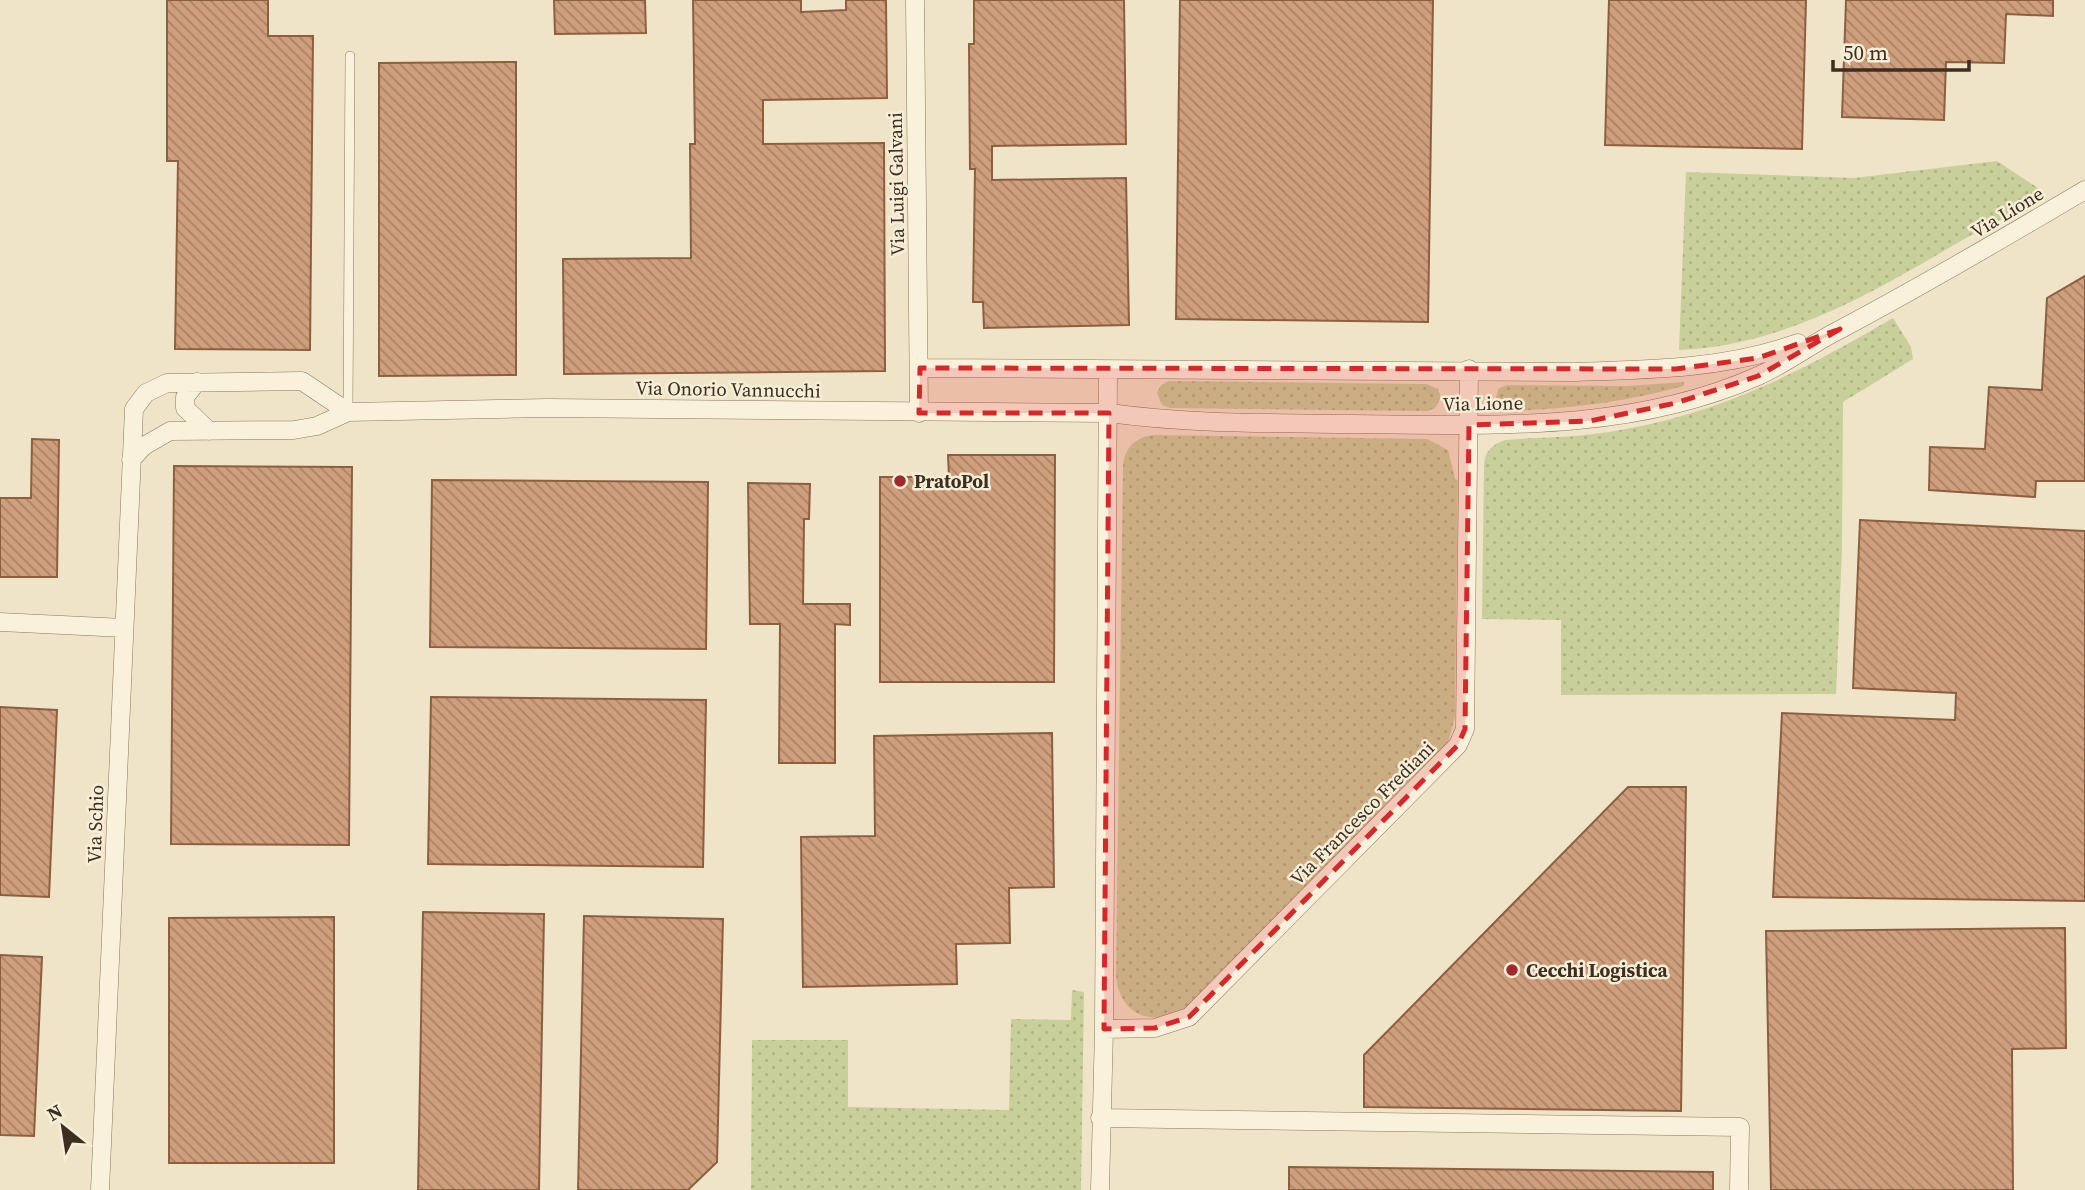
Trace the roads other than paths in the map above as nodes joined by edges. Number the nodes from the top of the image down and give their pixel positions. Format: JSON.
{"nodes":[{"id":1,"x":915,"y":0,"type":"edge"},
{"id":2,"x":350,"y":56,"type":"dead end"},
{"id":3,"x":2085,"y":190,"type":"edge"},
{"id":4,"x":1840,"y":329,"type":"junction"},
{"id":5,"x":920,"y":368,"type":"junction"},
{"id":6,"x":1469,"y":369,"type":"junction"},
{"id":7,"x":1108,"y":370,"type":"junction"},
{"id":8,"x":197,"y":382,"type":"junction"},
{"id":9,"x":348,"y":412,"type":"junction"},
{"id":10,"x":919,"y":413,"type":"junction"},
{"id":11,"x":1109,"y":413,"type":"junction"},
{"id":12,"x":1469,"y":425,"type":"junction"},
{"id":13,"x":209,"y":431,"type":"junction"},
{"id":14,"x":131,"y":460,"type":"junction"},
{"id":15,"x":0,"y":622,"type":"edge"},
{"id":16,"x":124,"y":628,"type":"junction"},
{"id":17,"x":1104,"y":1029,"type":"junction"},
{"id":18,"x":1100,"y":1118,"type":"junction"},
{"id":19,"x":100,"y":1190,"type":"edge"},
{"id":20,"x":1100,"y":1190,"type":"edge"},
{"id":21,"x":1739,"y":1190,"type":"edge"}],
"edges":[{"from":1,"to":5,"type":"street","name":"Via Luigi Galvani"},
{"from":2,"to":9,"type":"lane"},
{"from":3,"to":4,"type":"street","name":"Via Lione"},
{"from":4,"to":6,"type":"street","name":"Via Lione"},
{"from":4,"to":12,"type":"street","name":"Via Lione"},
{"from":5,"to":7,"type":"street"},
{"from":5,"to":10,"type":"street","name":"Via Luigi Galvani"},
{"from":6,"to":7,"type":"street","name":"Via Lione"},
{"from":6,"to":12,"type":"street","name":"Via Francesco Frediani"},
{"from":7,"to":11,"type":"street"},
{"from":8,"to":9,"type":"street"},
{"from":8,"to":13,"type":"street"},
{"from":8,"to":14,"type":"street"},
{"from":9,"to":10,"type":"street","name":"Via Onorio Vannucchi"},
{"from":9,"to":13,"type":"street","name":"Via Onorio Vannucchi"},
{"from":10,"to":11,"type":"street","name":"Via Onorio Vannucchi"},
{"from":11,"to":12,"type":"street","name":"Via Lione"},
{"from":11,"to":17,"type":"street"},
{"from":12,"to":17,"type":"street","name":"Via Francesco Frediani"},
{"from":13,"to":14,"type":"street","name":"Via Onorio Vannucchi"},
{"from":14,"to":16,"type":"street","name":"Via Schio"},
{"from":15,"to":16,"type":"street"},
{"from":16,"to":19,"type":"street","name":"Via Schio"},
{"from":17,"to":18,"type":"street"},
{"from":18,"to":20,"type":"street"},
{"from":18,"to":21,"type":"street"}]}
